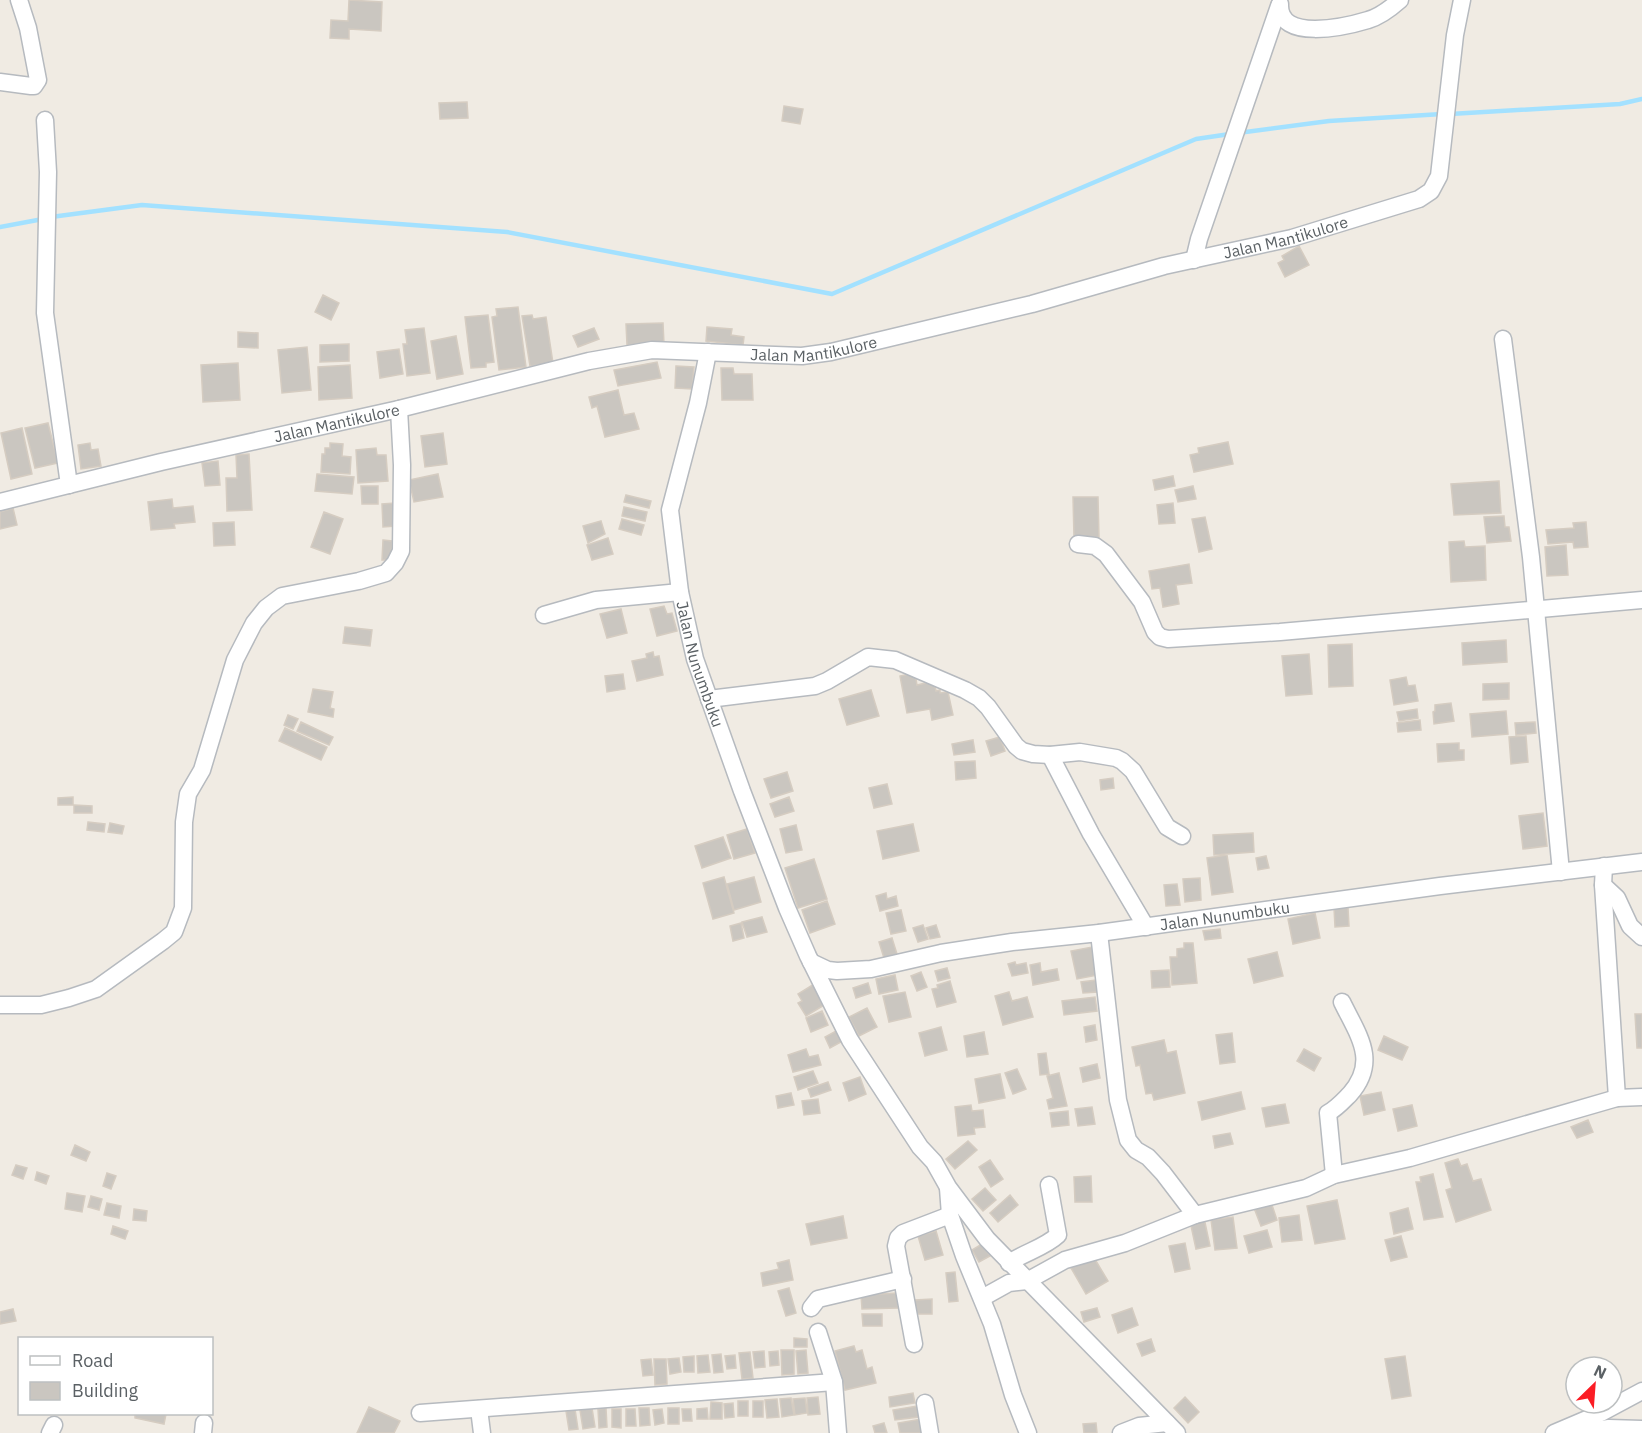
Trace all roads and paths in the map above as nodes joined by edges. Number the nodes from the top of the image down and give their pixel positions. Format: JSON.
{"nodes":[{"id":1,"x":19,"y":0,"type":"edge"},
{"id":2,"x":1400,"y":0,"type":"edge"},
{"id":3,"x":1462,"y":0,"type":"edge"},
{"id":4,"x":1280,"y":3,"type":"edge"},
{"id":5,"x":0,"y":82,"type":"edge"},
{"id":6,"x":45,"y":120,"type":"dead end"},
{"id":7,"x":1194,"y":260,"type":"junction"},
{"id":8,"x":1503,"y":339,"type":"dead end"},
{"id":9,"x":708,"y":352,"type":"junction"},
{"id":10,"x":399,"y":409,"type":"junction"},
{"id":11,"x":69,"y":485,"type":"junction"},
{"id":12,"x":0,"y":502,"type":"edge"},
{"id":13,"x":1078,"y":544,"type":"dead end"},
{"id":14,"x":680,"y":592,"type":"junction"},
{"id":15,"x":1642,"y":600,"type":"edge"},
{"id":16,"x":1536,"y":609,"type":"junction"},
{"id":17,"x":544,"y":615,"type":"dead end"},
{"id":18,"x":709,"y":699,"type":"junction"},
{"id":19,"x":1050,"y":755,"type":"junction"},
{"id":20,"x":1182,"y":836,"type":"dead end"},
{"id":21,"x":1642,"y":862,"type":"edge"},
{"id":22,"x":1604,"y":866,"type":"junction"},
{"id":23,"x":1561,"y":872,"type":"junction"},
{"id":24,"x":1603,"y":885,"type":"junction"},
{"id":25,"x":1146,"y":927,"type":"junction"},
{"id":26,"x":1099,"y":933,"type":"junction"},
{"id":27,"x":1642,"y":937,"type":"edge"},
{"id":28,"x":811,"y":962,"type":"junction"},
{"id":29,"x":1342,"y":1002,"type":"dead end"},
{"id":30,"x":0,"y":1005,"type":"edge"},
{"id":31,"x":1642,"y":1097,"type":"edge"},
{"id":32,"x":1617,"y":1098,"type":"junction"},
{"id":33,"x":1334,"y":1175,"type":"junction"},
{"id":34,"x":1049,"y":1185,"type":"dead end"},
{"id":35,"x":948,"y":1187,"type":"junction"},
{"id":36,"x":950,"y":1215,"type":"junction"},
{"id":37,"x":1195,"y":1215,"type":"junction"},
{"id":38,"x":1009,"y":1263,"type":"junction"},
{"id":39,"x":903,"y":1279,"type":"junction"},
{"id":40,"x":1028,"y":1281,"type":"junction"},
{"id":41,"x":982,"y":1298,"type":"junction"},
{"id":42,"x":812,"y":1308,"type":"dead end"},
{"id":43,"x":818,"y":1332,"type":"dead end"},
{"id":44,"x":914,"y":1344,"type":"dead end"},
{"id":45,"x":834,"y":1382,"type":"junction"},
{"id":46,"x":1642,"y":1391,"type":"edge"},
{"id":47,"x":925,"y":1403,"type":"dead end"},
{"id":48,"x":479,"y":1409,"type":"junction"},
{"id":49,"x":420,"y":1413,"type":"dead end"},
{"id":50,"x":1172,"y":1428,"type":"edge"},
{"id":51,"x":1642,"y":1429,"type":"edge"},
{"id":52,"x":482,"y":1433,"type":"edge"},
{"id":53,"x":838,"y":1433,"type":"edge"},
{"id":54,"x":930,"y":1433,"type":"edge"},
{"id":55,"x":1028,"y":1433,"type":"edge"},
{"id":56,"x":1121,"y":1433,"type":"edge"},
{"id":57,"x":1554,"y":1433,"type":"edge"},
{"id":58,"x":1578,"y":1433,"type":"edge"}],
"edges":[{"from":1,"to":5,"type":"street"},
{"from":2,"to":4,"type":"street"},
{"from":3,"to":7,"type":"street","name":"Jalan Mantikulore"},
{"from":4,"to":7,"type":"street"},
{"from":6,"to":11,"type":"street"},
{"from":7,"to":9,"type":"street","name":"Jalan Mantikulore"},
{"from":8,"to":16,"type":"street"},
{"from":9,"to":10,"type":"street","name":"Jalan Mantikulore"},
{"from":9,"to":14,"type":"street","name":"Jalan Nunumbuku"},
{"from":10,"to":11,"type":"street","name":"Jalan Mantikulore"},
{"from":10,"to":30,"type":"street"},
{"from":11,"to":12,"type":"street","name":"Jalan Mantikulore"},
{"from":13,"to":16,"type":"street"},
{"from":14,"to":17,"type":"street"},
{"from":14,"to":18,"type":"street","name":"Jalan Nunumbuku"},
{"from":15,"to":16,"type":"street"},
{"from":16,"to":23,"type":"street"},
{"from":18,"to":19,"type":"street"},
{"from":18,"to":28,"type":"street","name":"Jalan Nunumbuku"},
{"from":19,"to":20,"type":"street"},
{"from":19,"to":25,"type":"street"},
{"from":21,"to":22,"type":"street","name":"Jalan Nunumbuku"},
{"from":22,"to":23,"type":"street","name":"Jalan Nunumbuku"},
{"from":22,"to":24,"type":"street"},
{"from":23,"to":25,"type":"street","name":"Jalan Nunumbuku"},
{"from":24,"to":27,"type":"street"},
{"from":24,"to":32,"type":"street"},
{"from":25,"to":26,"type":"street","name":"Jalan Nunumbuku"},
{"from":26,"to":28,"type":"street","name":"Jalan Nunumbuku"},
{"from":26,"to":37,"type":"street"},
{"from":28,"to":35,"type":"street","name":"Jalan Nunumbuku"},
{"from":29,"to":33,"type":"street"},
{"from":31,"to":32,"type":"street"},
{"from":32,"to":33,"type":"street"},
{"from":33,"to":37,"type":"street"},
{"from":34,"to":38,"type":"street"},
{"from":35,"to":36,"type":"street"},
{"from":35,"to":38,"type":"street","name":"Jalan Nunumbuku"},
{"from":36,"to":39,"type":"street"},
{"from":36,"to":41,"type":"street"},
{"from":37,"to":40,"type":"street"},
{"from":38,"to":40,"type":"street","name":"Jalan Nunumbuku"},
{"from":39,"to":42,"type":"street"},
{"from":39,"to":44,"type":"street"},
{"from":40,"to":41,"type":"street"},
{"from":40,"to":50,"type":"street","name":"Jalan Nunumbuku"},
{"from":41,"to":55,"type":"street"},
{"from":43,"to":45,"type":"street"},
{"from":45,"to":48,"type":"street"},
{"from":45,"to":53,"type":"street"},
{"from":46,"to":57,"type":"street"},
{"from":47,"to":54,"type":"street"},
{"from":48,"to":49,"type":"street"},
{"from":48,"to":52,"type":"street"},
{"from":50,"to":56,"type":"street"},
{"from":51,"to":58,"type":"street"}]}
